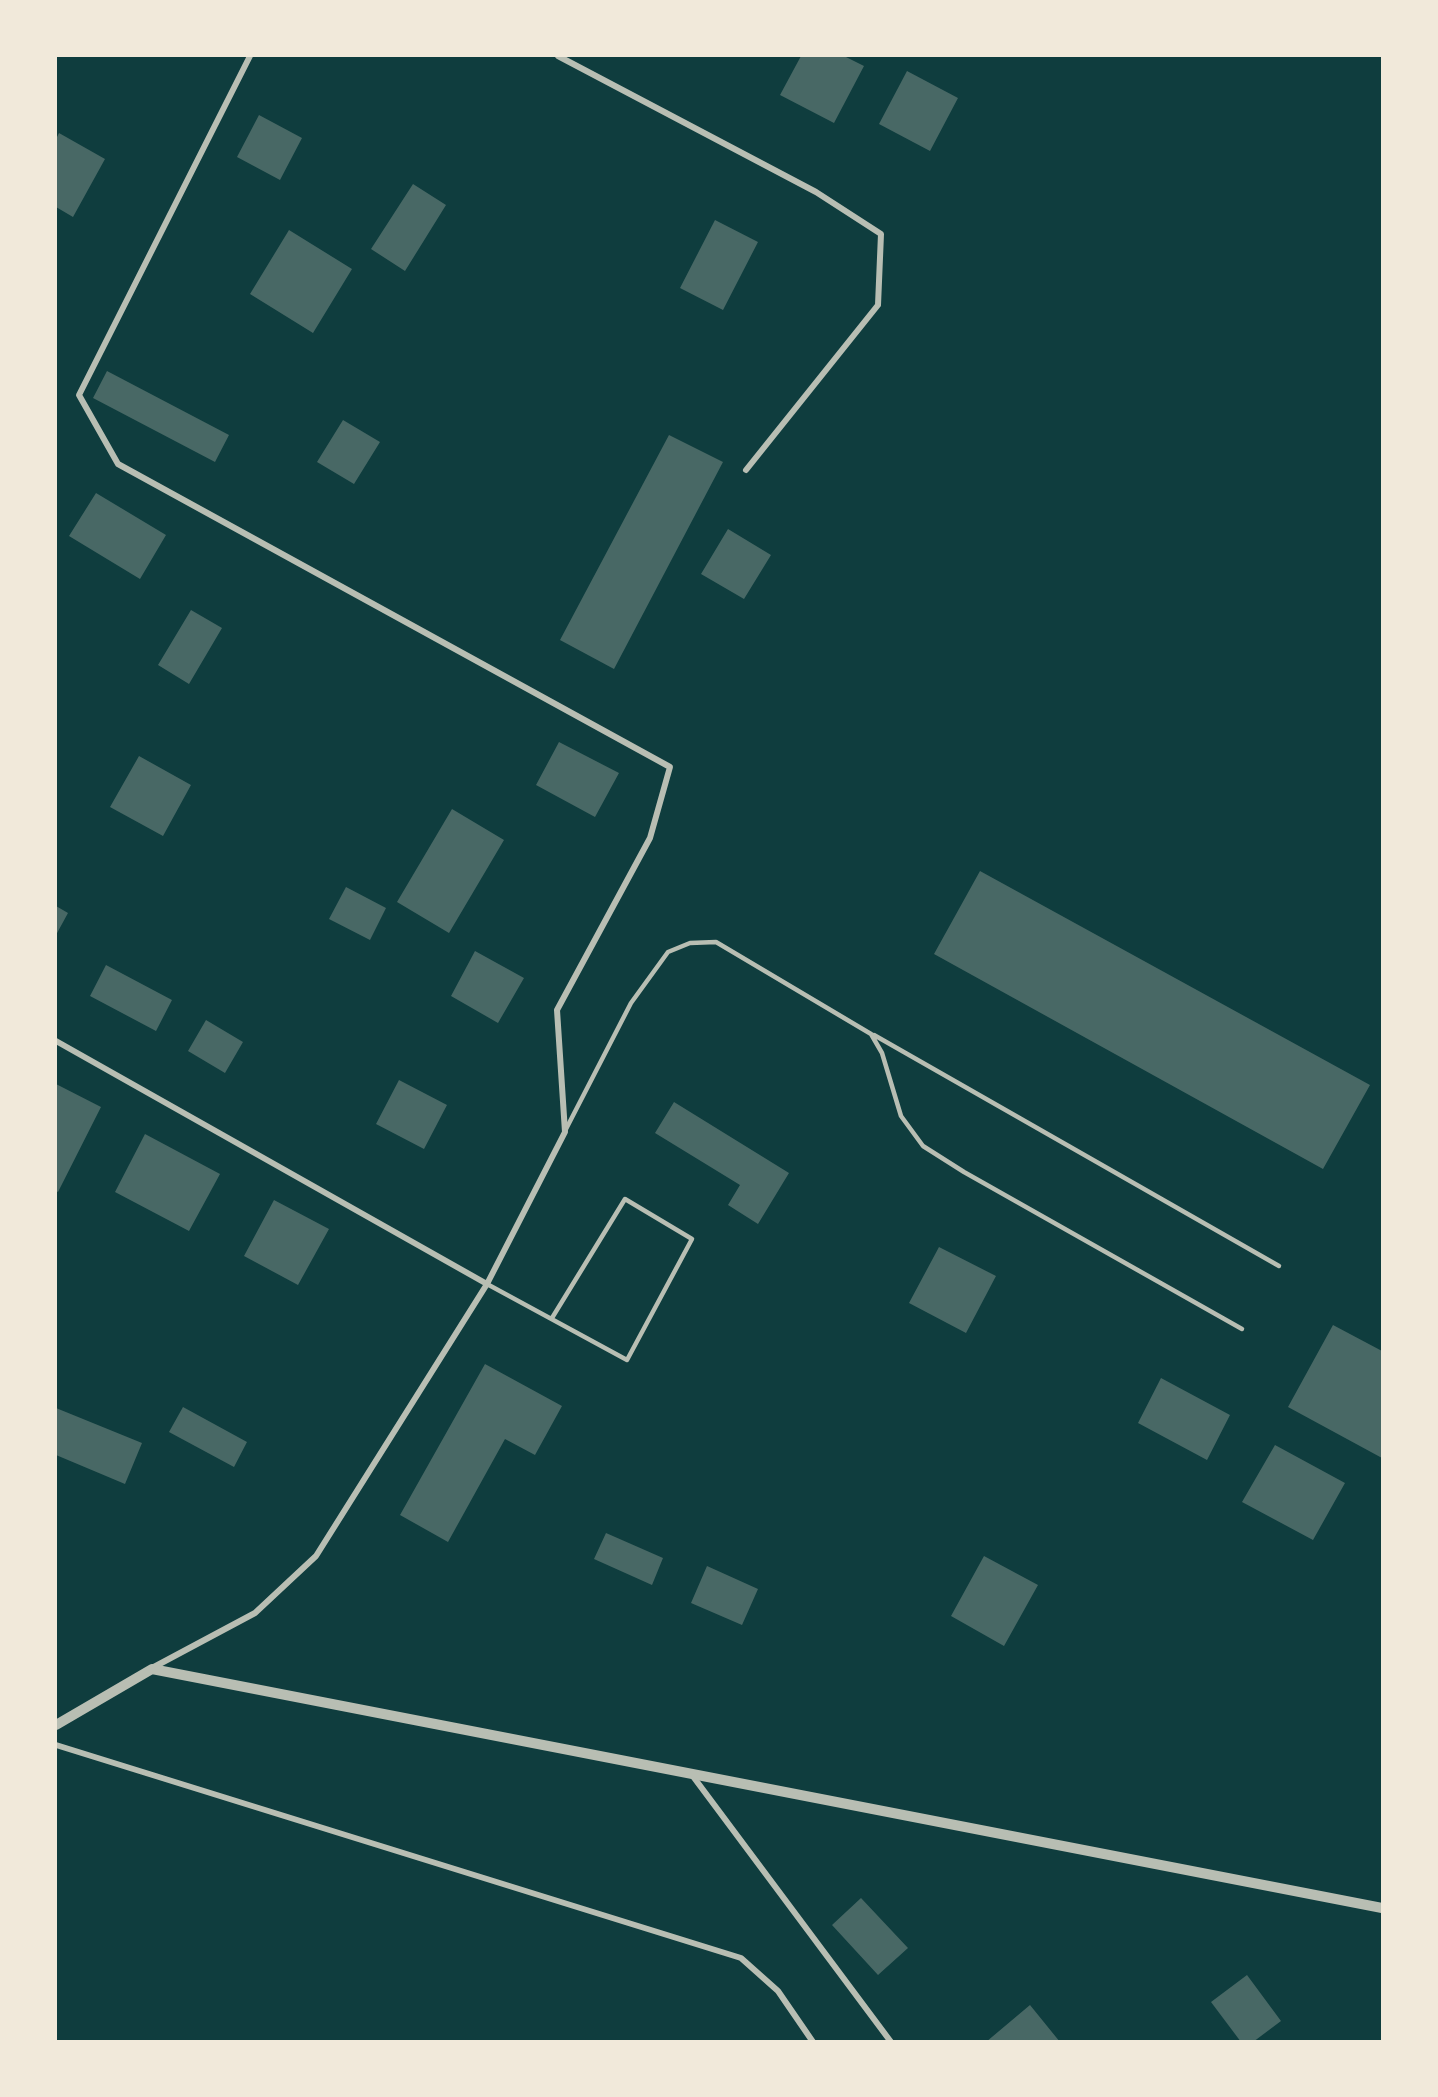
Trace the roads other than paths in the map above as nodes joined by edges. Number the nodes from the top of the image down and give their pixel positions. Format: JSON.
{"nodes":[{"id":1,"x":250,"y":56,"type":"edge"},
{"id":2,"x":558,"y":56,"type":"edge"},
{"id":3,"x":746,"y":470,"type":"dead end"},
{"id":4,"x":871,"y":1034,"type":"junction"},
{"id":5,"x":56,"y":1041,"type":"edge"},
{"id":6,"x":565,"y":1132,"type":"junction"},
{"id":7,"x":1279,"y":1266,"type":"dead end"},
{"id":8,"x":488,"y":1284,"type":"junction"},
{"id":9,"x":552,"y":1318,"type":"junction"},
{"id":10,"x":1242,"y":1329,"type":"dead end"},
{"id":11,"x":152,"y":1669,"type":"junction"},
{"id":12,"x":56,"y":1725,"type":"edge"},
{"id":13,"x":56,"y":1745,"type":"edge"},
{"id":14,"x":692,"y":1774,"type":"junction"},
{"id":15,"x":1383,"y":1908,"type":"edge"},
{"id":16,"x":813,"y":2042,"type":"edge"},
{"id":17,"x":891,"y":2042,"type":"edge"}],
"edges":[{"from":1,"to":6,"type":"street"},
{"from":2,"to":3,"type":"street"},
{"from":4,"to":6,"type":"lane"},
{"from":4,"to":7,"type":"lane"},
{"from":4,"to":10,"type":"lane"},
{"from":5,"to":8,"type":"street"},
{"from":6,"to":8,"type":"street"},
{"from":8,"to":9,"type":"lane"},
{"from":8,"to":11,"type":"street"},
{"from":9,"to":9,"type":"lane"},
{"from":11,"to":12,"type":"street"},
{"from":11,"to":14,"type":"street"},
{"from":13,"to":16,"type":"street"},
{"from":14,"to":15,"type":"street"},
{"from":14,"to":17,"type":"street"}]}
